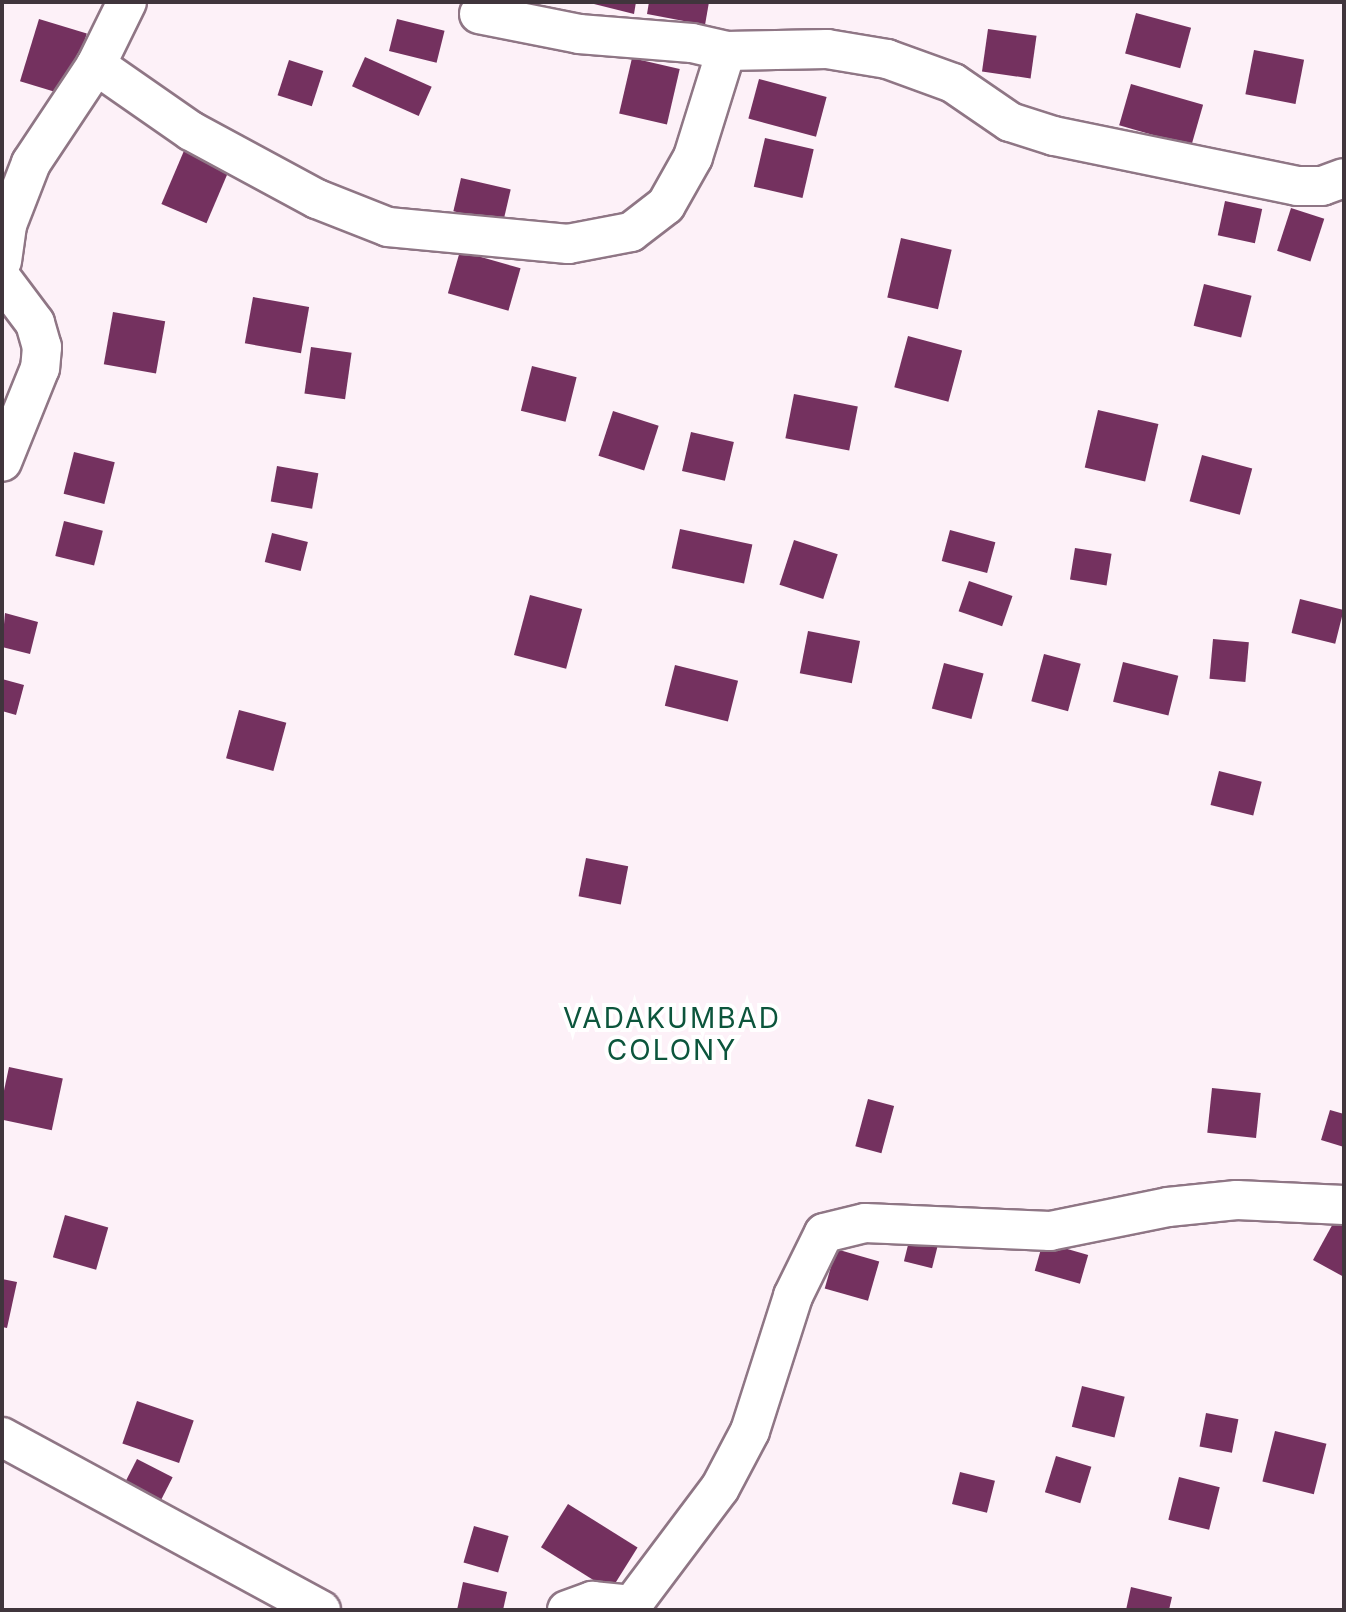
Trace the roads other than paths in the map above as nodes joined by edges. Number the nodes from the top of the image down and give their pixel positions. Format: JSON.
{"nodes":[{"id":1,"x":127,"y":2,"type":"edge"},
{"id":2,"x":479,"y":14,"type":"dead end"},
{"id":3,"x":726,"y":51,"type":"junction"},
{"id":4,"x":96,"y":65,"type":"junction"},
{"id":5,"x":1344,"y":178,"type":"edge"},
{"id":6,"x":2,"y":261,"type":"edge"},
{"id":7,"x":2,"y":279,"type":"edge"},
{"id":8,"x":2,"y":462,"type":"edge"},
{"id":9,"x":1344,"y":1205,"type":"edge"},
{"id":10,"x":2,"y":1437,"type":"edge"},
{"id":11,"x":632,"y":1608,"type":"edge"},
{"id":12,"x":321,"y":1610,"type":"edge"},
{"id":13,"x":567,"y":1610,"type":"edge"}],
"edges":[{"from":1,"to":4,"type":"street"},
{"from":2,"to":3,"type":"street"},
{"from":3,"to":4,"type":"street"},
{"from":3,"to":5,"type":"street"},
{"from":4,"to":6,"type":"street"},
{"from":7,"to":8,"type":"street"},
{"from":9,"to":11,"type":"street"},
{"from":10,"to":12,"type":"street"},
{"from":11,"to":13,"type":"street"}]}
